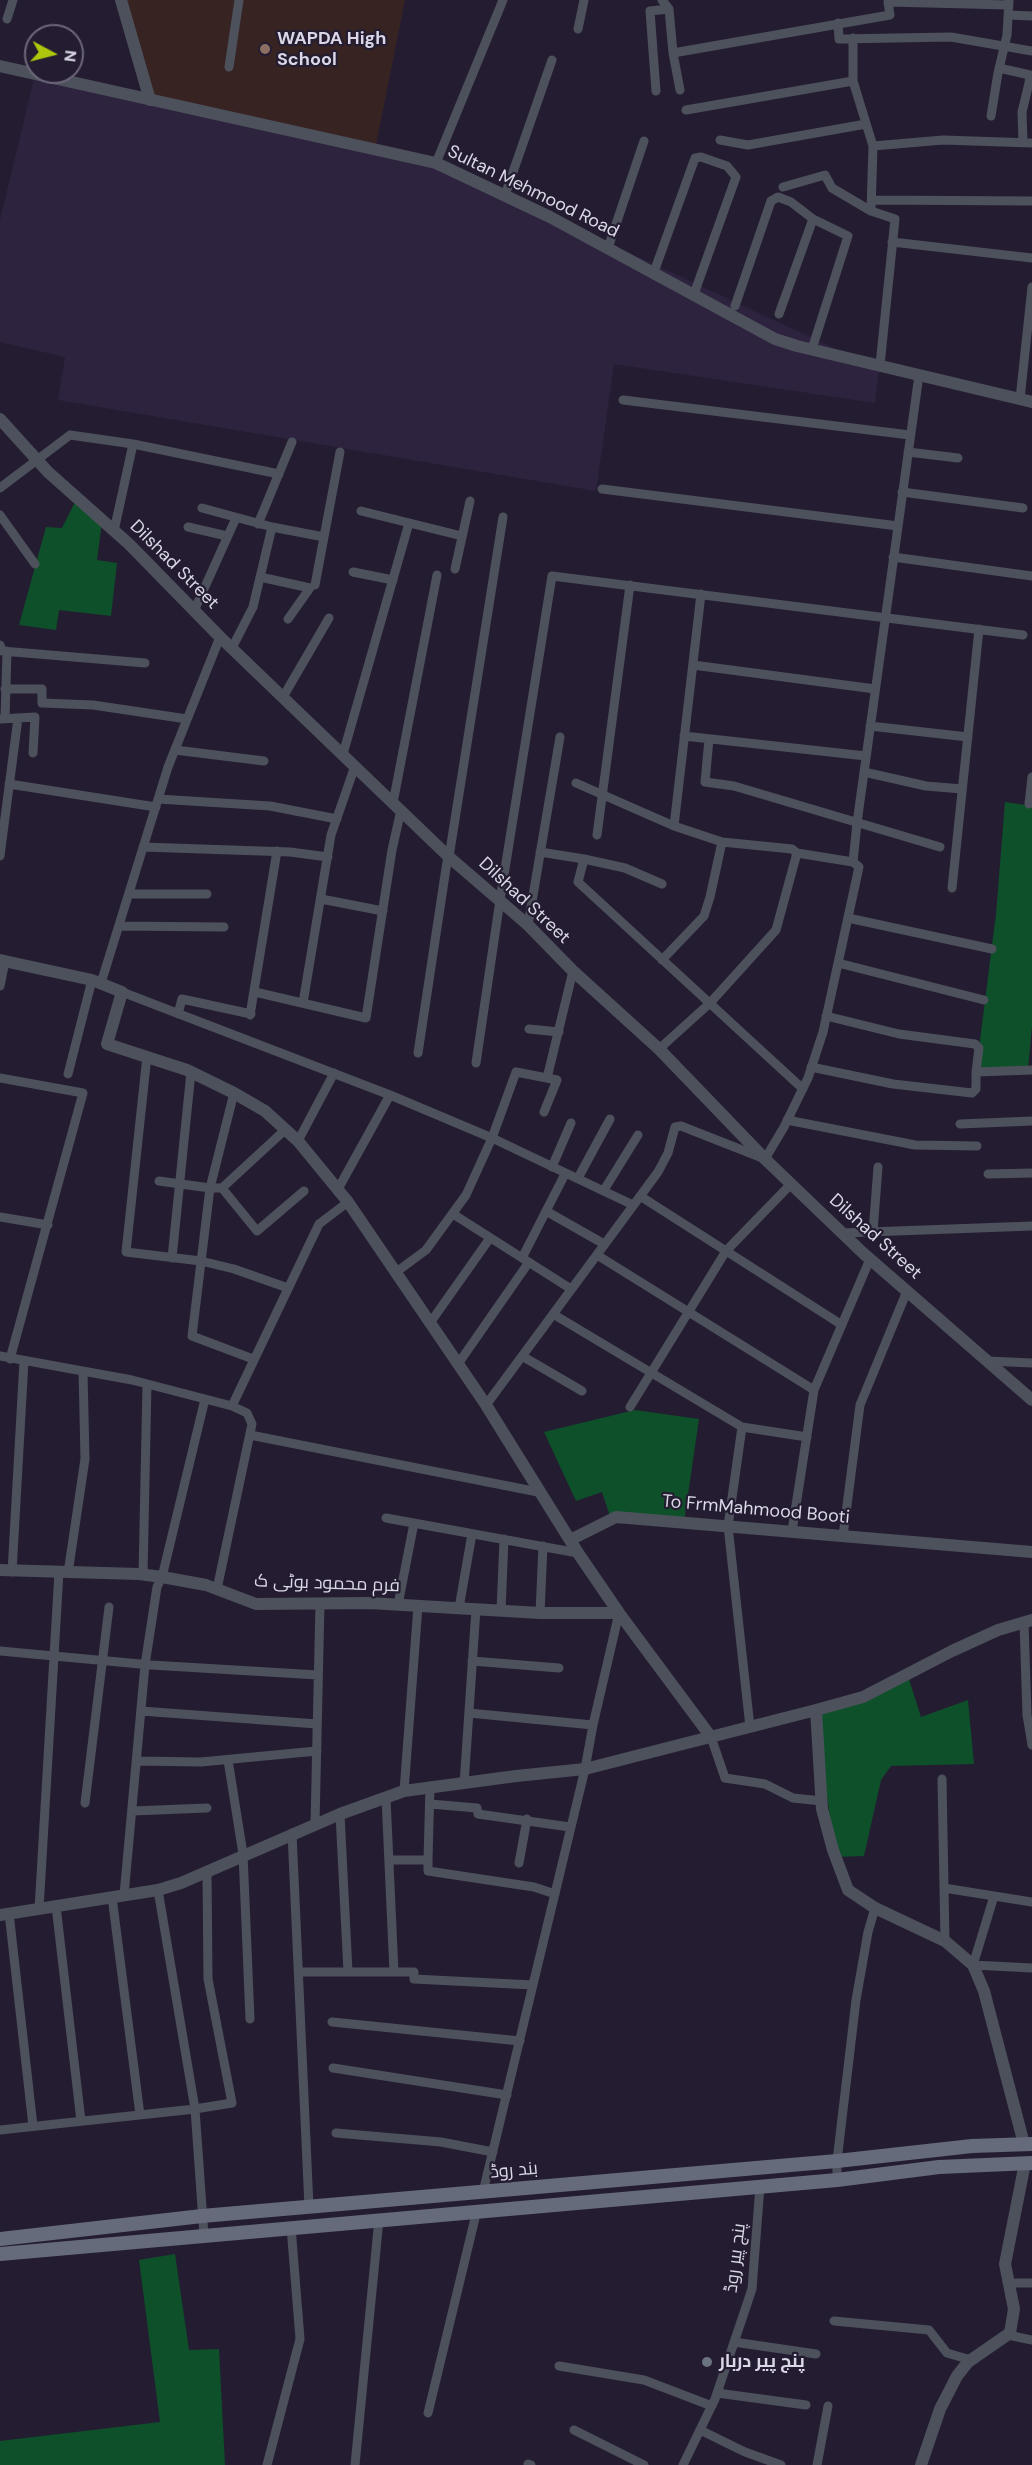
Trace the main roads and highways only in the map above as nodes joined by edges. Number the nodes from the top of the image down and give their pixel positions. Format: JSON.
{"nodes":[{"id":1,"x":1028,"y":2144,"type":"edge"},
{"id":2,"x":1028,"y":2163,"type":"edge"},
{"id":3,"x":0,"y":2239,"type":"edge"},
{"id":4,"x":0,"y":2254,"type":"edge"}],
"edges":[{"from":1,"to":3,"type":"main road","name":"بند روڈ"},
{"from":2,"to":4,"type":"main road","name":"بند روڈ"}]}
